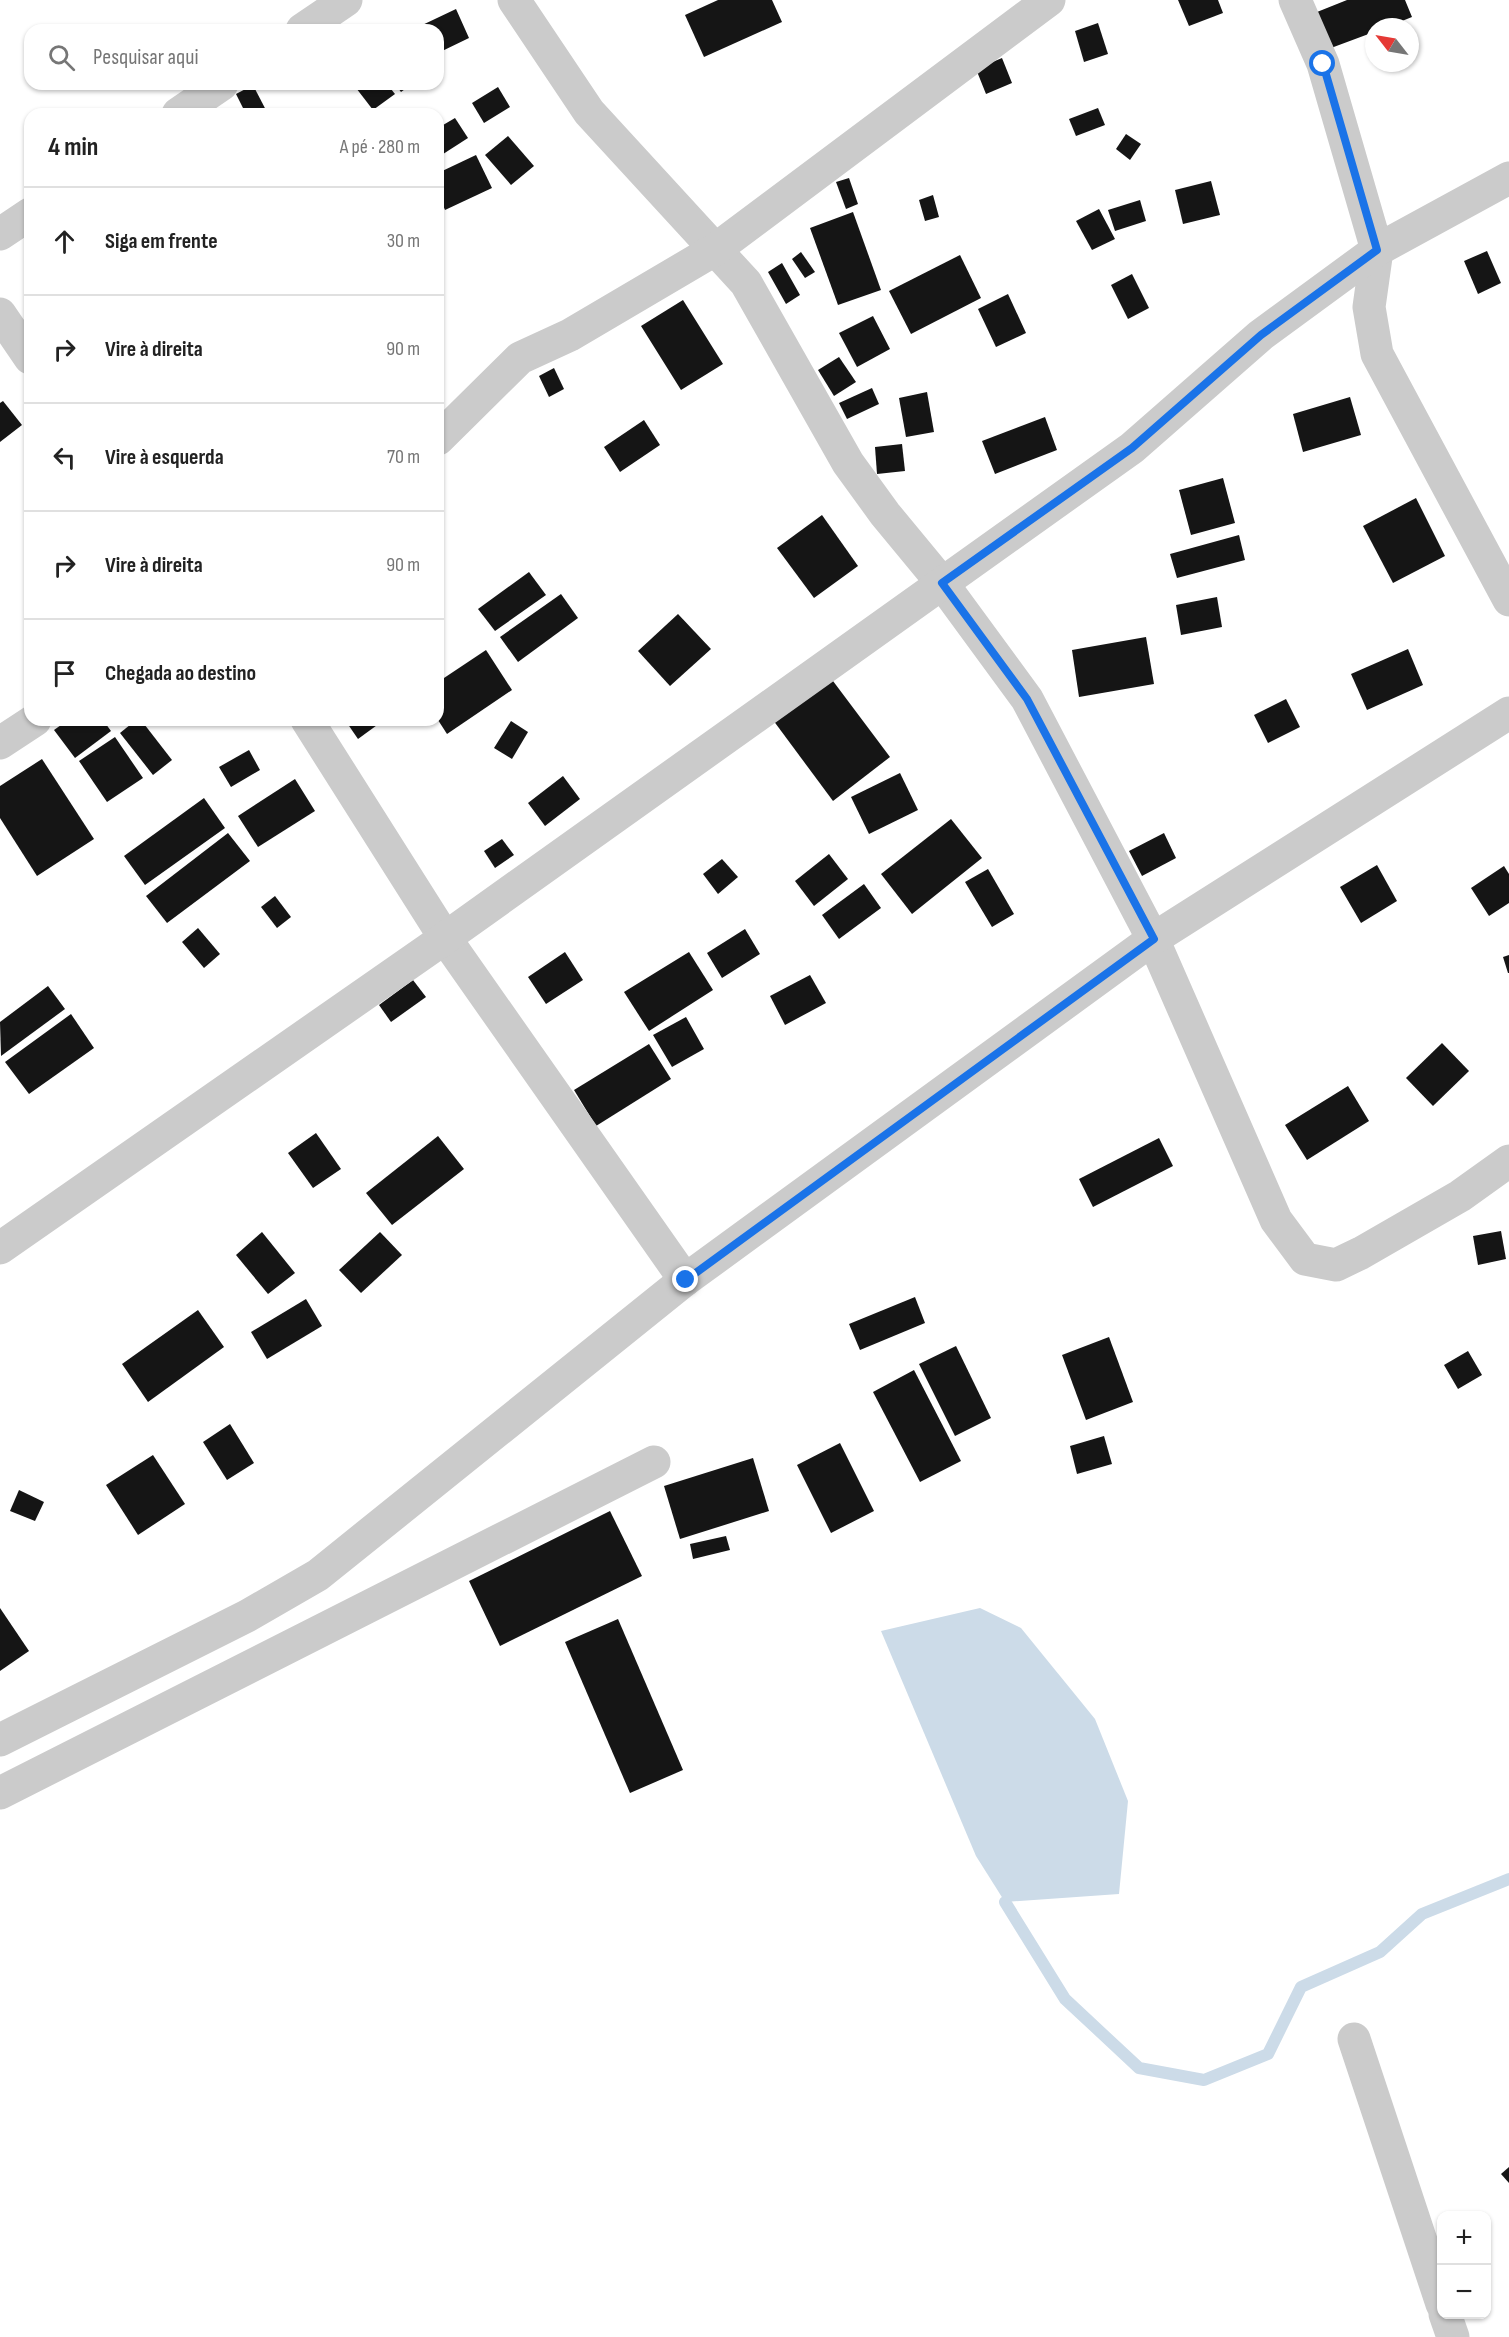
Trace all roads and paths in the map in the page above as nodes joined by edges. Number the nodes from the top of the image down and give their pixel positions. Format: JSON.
{"nodes":[{"id":1,"x":346,"y":0,"type":"edge"},
{"id":2,"x":514,"y":0,"type":"edge"},
{"id":3,"x":1049,"y":0,"type":"edge"},
{"id":4,"x":1295,"y":0,"type":"edge"},
{"id":5,"x":311,"y":24,"type":"edge"},
{"id":6,"x":214,"y":90,"type":"edge"},
{"id":7,"x":190,"y":108,"type":"edge"},
{"id":8,"x":1509,"y":178,"type":"edge"},
{"id":9,"x":24,"y":218,"type":"edge"},
{"id":10,"x":0,"y":234,"type":"edge"},
{"id":11,"x":716,"y":249,"type":"junction"},
{"id":12,"x":1377,"y":250,"type":"junction"},
{"id":13,"x":0,"y":314,"type":"edge"},
{"id":14,"x":24,"y":349,"type":"edge"},
{"id":15,"x":444,"y":433,"type":"edge"},
{"id":16,"x":942,"y":583,"type":"junction"},
{"id":17,"x":1509,"y":600,"type":"edge"},
{"id":18,"x":1509,"y":713,"type":"edge"},
{"id":19,"x":26,"y":726,"type":"edge"},
{"id":20,"x":311,"y":726,"type":"edge"},
{"id":21,"x":0,"y":743,"type":"edge"},
{"id":22,"x":445,"y":938,"type":"junction"},
{"id":23,"x":1154,"y":939,"type":"junction"},
{"id":24,"x":1509,"y":1161,"type":"edge"},
{"id":25,"x":0,"y":1248,"type":"edge"},
{"id":26,"x":686,"y":1280,"type":"junction"},
{"id":27,"x":654,"y":1462,"type":"dead end"},
{"id":28,"x":0,"y":1740,"type":"edge"},
{"id":29,"x":0,"y":1793,"type":"edge"},
{"id":30,"x":1354,"y":2039,"type":"dead end"},
{"id":31,"x":1437,"y":2289,"type":"edge"},
{"id":32,"x":1447,"y":2319,"type":"edge"},
{"id":33,"x":1453,"y":2337,"type":"edge"}],
"edges":[{"from":1,"to":5,"type":"street"},
{"from":2,"to":11,"type":"street"},
{"from":3,"to":11,"type":"street"},
{"from":4,"to":12,"type":"street"},
{"from":6,"to":7,"type":"street"},
{"from":8,"to":12,"type":"street"},
{"from":9,"to":10,"type":"street"},
{"from":11,"to":15,"type":"street"},
{"from":11,"to":16,"type":"street"},
{"from":12,"to":16,"type":"street"},
{"from":12,"to":17,"type":"street"},
{"from":13,"to":14,"type":"street"},
{"from":16,"to":22,"type":"street"},
{"from":16,"to":23,"type":"street"},
{"from":18,"to":23,"type":"street"},
{"from":19,"to":21,"type":"street"},
{"from":20,"to":22,"type":"street"},
{"from":22,"to":25,"type":"street"},
{"from":22,"to":26,"type":"street"},
{"from":23,"to":24,"type":"street"},
{"from":23,"to":26,"type":"street"},
{"from":26,"to":28,"type":"street"},
{"from":27,"to":29,"type":"street"},
{"from":30,"to":31,"type":"street"},
{"from":32,"to":33,"type":"street"}]}
